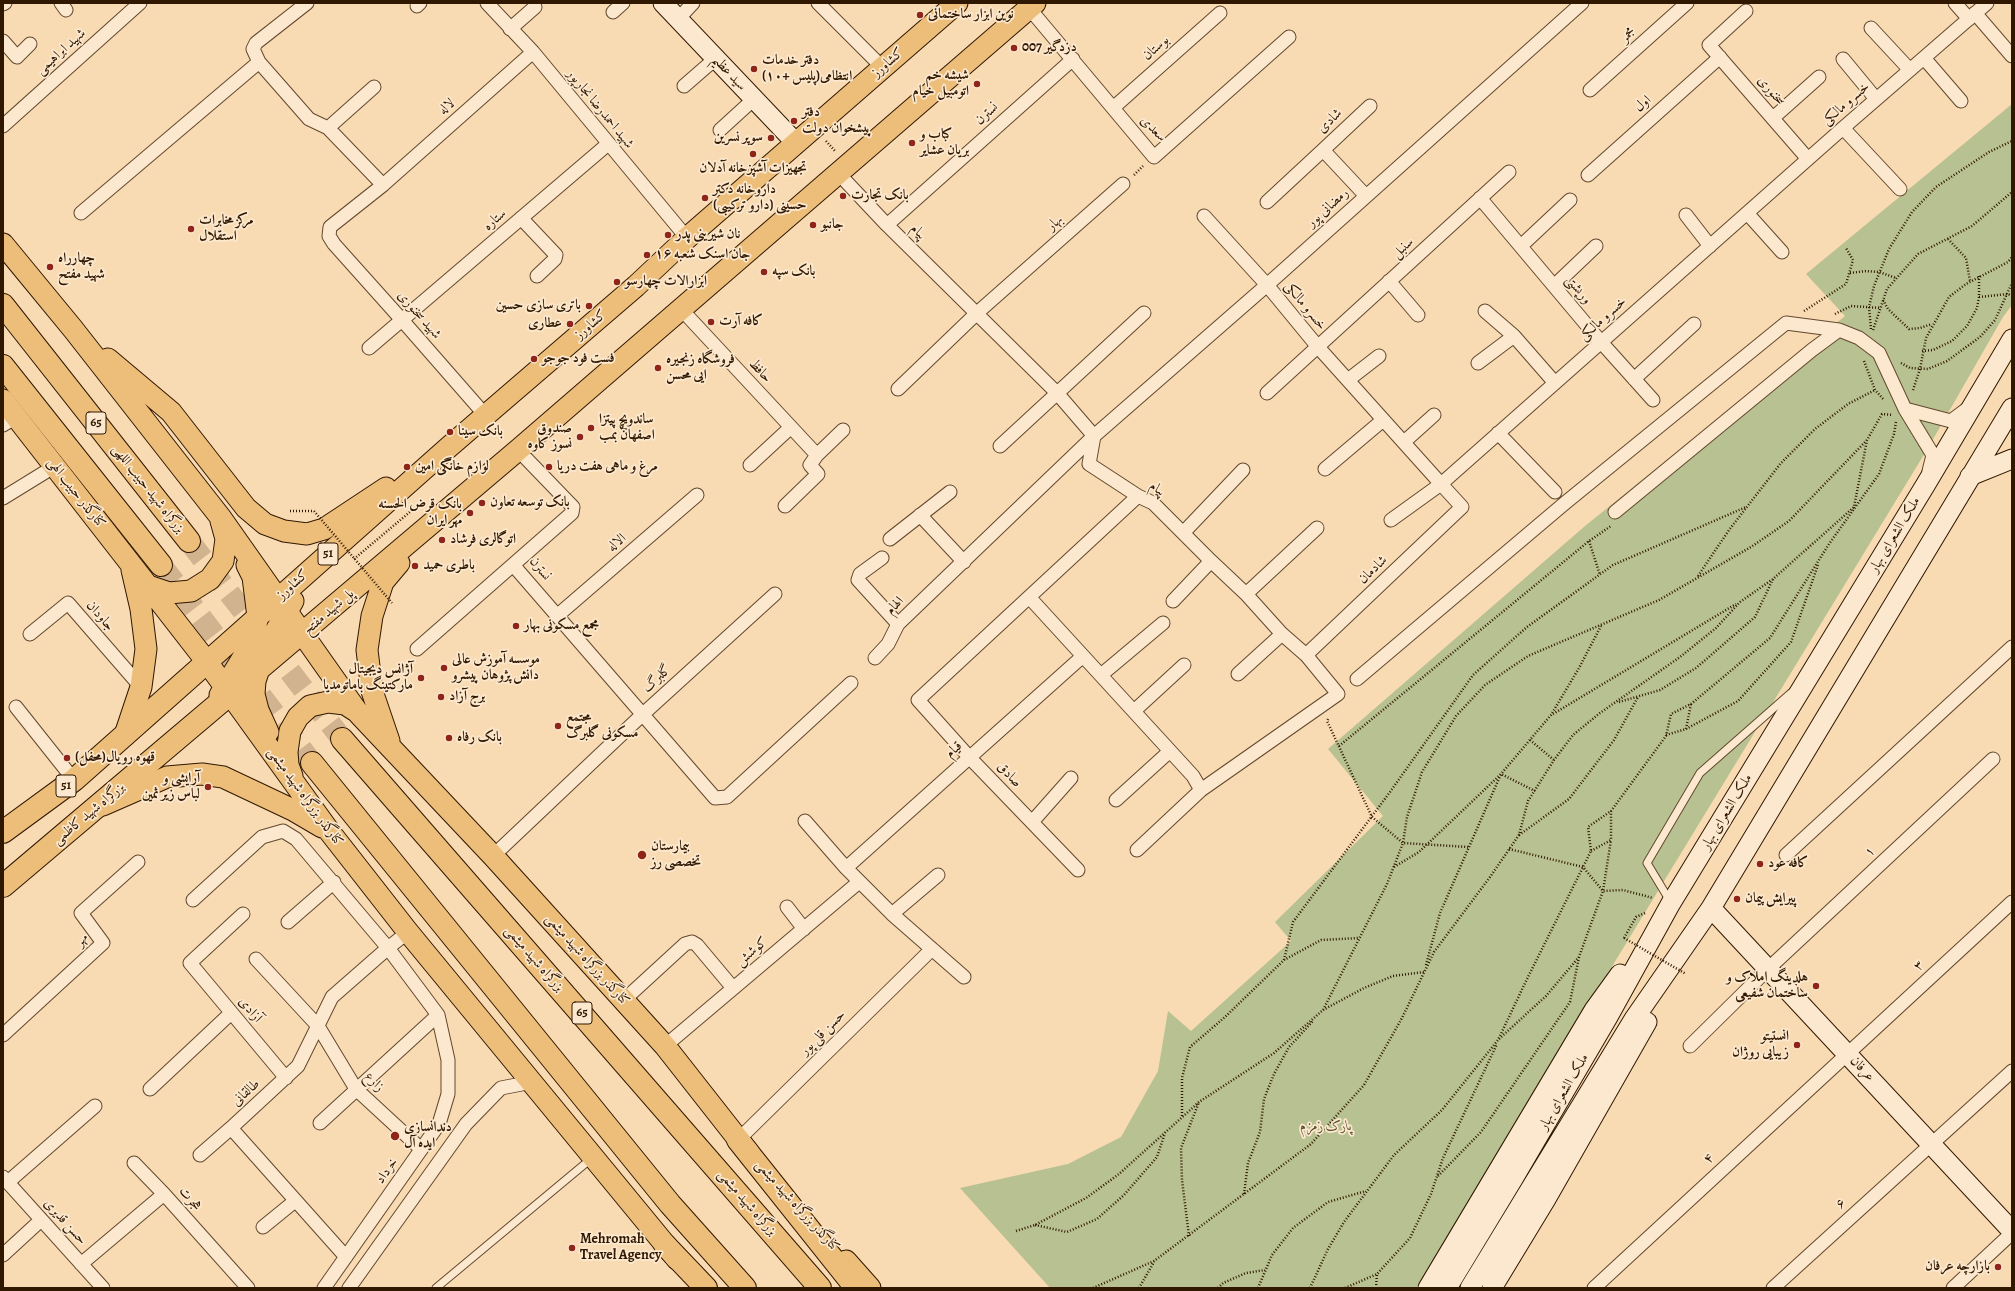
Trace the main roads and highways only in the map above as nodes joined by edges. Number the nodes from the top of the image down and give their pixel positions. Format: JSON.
{"nodes":[{"id":1,"x":662,"y":3,"type":"edge"},
{"id":2,"x":957,"y":3,"type":"edge"},
{"id":3,"x":1032,"y":6,"type":"edge"},
{"id":4,"x":796,"y":143,"type":"junction"},
{"id":5,"x":3,"y":244,"type":"edge"},
{"id":6,"x":3,"y":305,"type":"edge"},
{"id":7,"x":73,"y":329,"type":"junction"},
{"id":8,"x":2012,"y":339,"type":"edge"},
{"id":9,"x":3,"y":366,"type":"edge"},
{"id":10,"x":3,"y":400,"type":"edge"},
{"id":11,"x":2012,"y":408,"type":"edge"},
{"id":12,"x":10,"y":421,"type":"edge"},
{"id":13,"x":450,"y":446,"type":"junction"},
{"id":14,"x":2012,"y":458,"type":"edge"},
{"id":15,"x":1970,"y":476,"type":"junction"},
{"id":16,"x":221,"y":518,"type":"junction"},
{"id":17,"x":426,"y":528,"type":"junction"},
{"id":18,"x":189,"y":541,"type":"tunnel mouth"},
{"id":19,"x":131,"y":564,"type":"junction"},
{"id":20,"x":161,"y":565,"type":"tunnel mouth"},
{"id":21,"x":148,"y":586,"type":"junction"},
{"id":22,"x":283,"y":604,"type":"junction"},
{"id":23,"x":258,"y":617,"type":"junction"},
{"id":24,"x":303,"y":634,"type":"junction"},
{"id":25,"x":207,"y":662,"type":"junction"},
{"id":26,"x":258,"y":671,"type":"junction"},
{"id":27,"x":228,"y":691,"type":"junction"},
{"id":28,"x":360,"y":714,"type":"junction"},
{"id":29,"x":125,"y":734,"type":"junction"},
{"id":30,"x":342,"y":739,"type":"tunnel mouth"},
{"id":31,"x":391,"y":747,"type":"junction"},
{"id":32,"x":312,"y":763,"type":"tunnel mouth"},
{"id":33,"x":295,"y":784,"type":"junction"},
{"id":34,"x":95,"y":809,"type":"junction"},
{"id":35,"x":328,"y":831,"type":"junction"},
{"id":36,"x":3,"y":832,"type":"edge"},
{"id":37,"x":3,"y":886,"type":"edge"},
{"id":38,"x":1671,"y":903,"type":"junction"},
{"id":39,"x":1711,"y":908,"type":"junction"},
{"id":40,"x":738,"y":1140,"type":"junction"},
{"id":41,"x":2012,"y":1232,"type":"edge"},
{"id":42,"x":665,"y":1245,"type":"junction"},
{"id":43,"x":702,"y":1288,"type":"edge"},
{"id":44,"x":706,"y":1288,"type":"edge"},
{"id":45,"x":745,"y":1288,"type":"edge"},
{"id":46,"x":820,"y":1288,"type":"edge"},
{"id":47,"x":856,"y":1288,"type":"edge"},
{"id":48,"x":870,"y":1288,"type":"edge"},
{"id":49,"x":1428,"y":1288,"type":"edge"},
{"id":50,"x":1447,"y":1288,"type":"edge"},
{"id":51,"x":1470,"y":1288,"type":"edge"},
{"id":52,"x":1492,"y":1288,"type":"edge"}],
"edges":[{"from":1,"to":4,"type":"main road","name":"سید عظیم"},
{"from":2,"to":4,"type":"main road","name":"کشاورز","number":"51"},
{"from":3,"to":17,"type":"main road"},
{"from":4,"to":13,"type":"main road","name":"کشاورز","number":"51"},
{"from":5,"to":7,"type":"main road"},
{"from":6,"to":18,"type":"highway","name":"بزرگراه شهید حبیب اللهی","number":"65"},
{"from":7,"to":13,"type":"main road"},
{"from":7,"to":16,"type":"main road"},
{"from":8,"to":38,"type":"main road","name":"ملک الشعرای بهار"},
{"from":9,"to":20,"type":"highway"},
{"from":10,"to":12,"type":"main road","name":"کنارگذر حبیب الهی"},
{"from":11,"to":15,"type":"main road","name":"ملک الشعرای بهار"},
{"from":12,"to":19,"type":"main road","name":"کنارگذر حبیب الهی"},
{"from":13,"to":22,"type":"main road","name":"کشاورز","number":"51"},
{"from":14,"to":15,"type":"main road"},
{"from":15,"to":39,"type":"main road","name":"ملک الشعرای بهار"},
{"from":16,"to":21,"type":"main road"},
{"from":16,"to":22,"type":"main road","name":"کنارگذر بزرگراه شهید میثمی"},
{"from":16,"to":23,"type":"main road"},
{"from":17,"to":24,"type":"main road","name":"پل شهید مفتح"},
{"from":17,"to":31,"type":"main road"},
{"from":19,"to":21,"type":"main road","name":"کنارگذر حبیب الهی"},
{"from":19,"to":29,"type":"main road"},
{"from":21,"to":25,"type":"main road","name":"کنارگذر حبیب الهی"},
{"from":22,"to":23,"type":"main road","name":"کشاورز","number":"51"},
{"from":22,"to":24,"type":"main road","name":"کنارگذر بزرگراه شهید میثمی"},
{"from":22,"to":26,"type":"main road"},
{"from":23,"to":25,"type":"main road","name":"کشاورز","number":"51"},
{"from":23,"to":27,"type":"main road"},
{"from":24,"to":26,"type":"main road","name":"پل شهید مفتح"},
{"from":24,"to":28,"type":"main road","name":"کنارگذر بزرگراه شهید میثمی"},
{"from":25,"to":27,"type":"main road","name":"کنارگذر بزرگراه شهید میثمی"},
{"from":25,"to":29,"type":"highway","number":"51"},
{"from":26,"to":27,"type":"main road","name":"پل شهید مفتح"},
{"from":26,"to":33,"type":"main road"},
{"from":27,"to":33,"type":"main road","name":"کنارگذر بزرگراه شهید میثمی"},
{"from":27,"to":34,"type":"highway","name":"بزرگراه شهید کاظمی"},
{"from":28,"to":31,"type":"main road","name":"کنارگذر بزرگراه شهید میثمی"},
{"from":28,"to":33,"type":"main road"},
{"from":29,"to":36,"type":"highway","number":"51"},
{"from":30,"to":46,"type":"highway","name":"بزرگراه شهید میثمی","number":"65"},
{"from":31,"to":40,"type":"main road","name":"کنارگذر بزرگراه شهید میثمی"},
{"from":32,"to":45,"type":"highway"},
{"from":33,"to":35,"type":"main road","name":"کنارگذر بزرگراه شهید میثمی"},
{"from":34,"to":35,"type":"main road"},
{"from":34,"to":37,"type":"highway","name":"بزرگراه شهید کاظمی"},
{"from":35,"to":42,"type":"main road","name":"کنارگذر بزرگراه شهید میثمی"},
{"from":38,"to":49,"type":"main road"},
{"from":38,"to":50,"type":"main road","name":"ملک الشعرای بهار"},
{"from":39,"to":41,"type":"main road","name":"عرفان"},
{"from":39,"to":51,"type":"main road","name":"ملک الشعرای بهار"},
{"from":39,"to":52,"type":"main road"},
{"from":40,"to":47,"type":"highway"},
{"from":40,"to":48,"type":"main road","name":"کنارگذر بزرگراه شهید میثمی"},
{"from":42,"to":43,"type":"main road","name":"کنارگذر بزرگراه شهید میثمی"},
{"from":42,"to":44,"type":"highway"}]}
